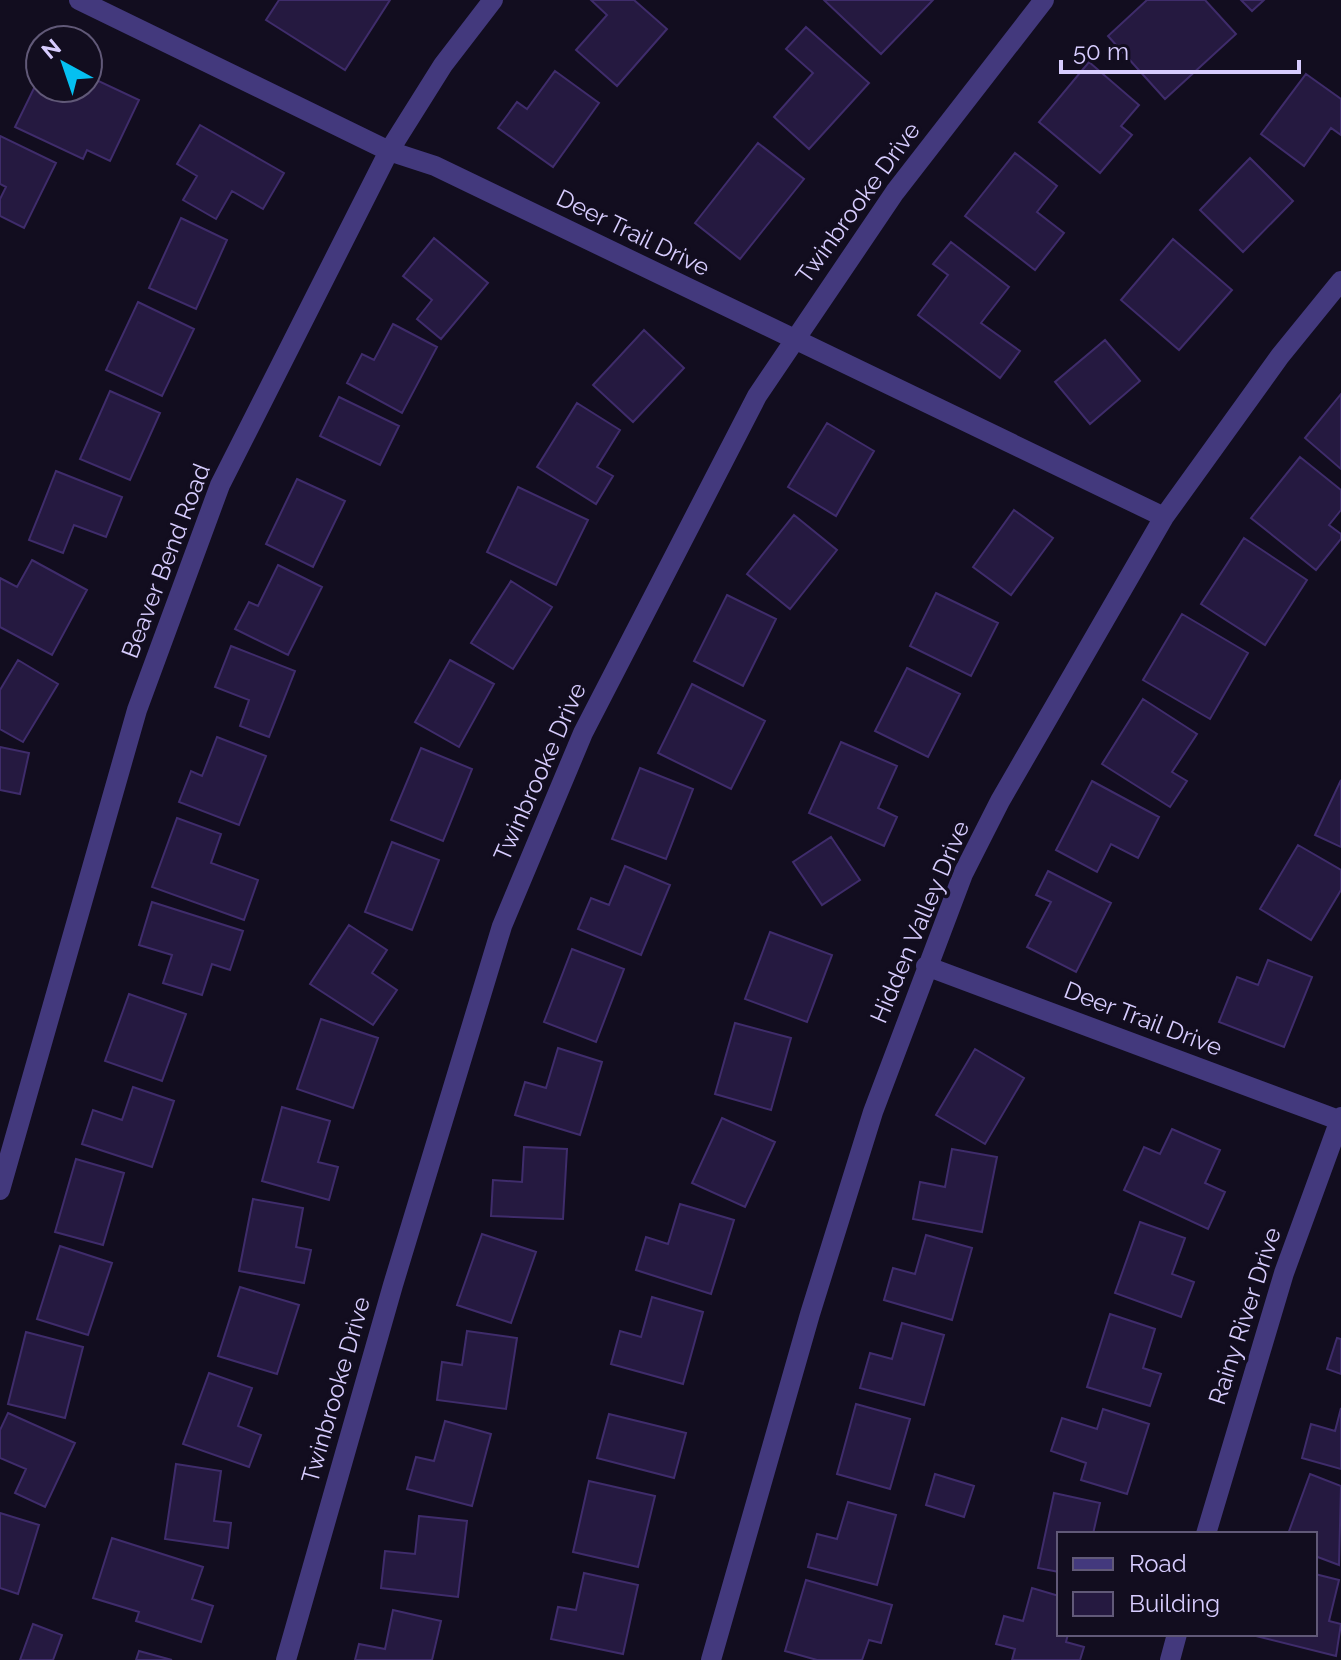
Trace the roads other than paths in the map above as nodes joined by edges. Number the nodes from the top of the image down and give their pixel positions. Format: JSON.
{"nodes":[{"id":1,"x":79,"y":0,"type":"edge"},
{"id":2,"x":493,"y":0,"type":"edge"},
{"id":3,"x":1044,"y":0,"type":"edge"},
{"id":4,"x":389,"y":151,"type":"junction"},
{"id":5,"x":1341,"y":281,"type":"edge"},
{"id":6,"x":792,"y":339,"type":"junction"},
{"id":7,"x":1164,"y":517,"type":"junction"},
{"id":8,"x":926,"y":966,"type":"junction"},
{"id":9,"x":1340,"y":1120,"type":"edge"},
{"id":10,"x":0,"y":1190,"type":"edge"},
{"id":11,"x":1207,"y":1532,"type":"edge"},
{"id":12,"x":1176,"y":1636,"type":"edge"},
{"id":13,"x":286,"y":1660,"type":"edge"},
{"id":14,"x":711,"y":1660,"type":"edge"},
{"id":15,"x":1170,"y":1660,"type":"edge"}],
"edges":[{"from":1,"to":4,"type":"street","name":"Deer Trail Drive"},
{"from":2,"to":4,"type":"street","name":"Beaver Bend Road"},
{"from":3,"to":6,"type":"street","name":"Twinbrooke Drive"},
{"from":4,"to":6,"type":"street","name":"Deer Trail Drive"},
{"from":4,"to":10,"type":"street","name":"Beaver Bend Road"},
{"from":5,"to":7,"type":"street","name":"Hidden Valley Drive"},
{"from":6,"to":7,"type":"street","name":"Deer Trail Drive"},
{"from":6,"to":13,"type":"street","name":"Twinbrooke Drive"},
{"from":7,"to":8,"type":"street","name":"Hidden Valley Drive"},
{"from":8,"to":9,"type":"street","name":"Deer Trail Drive"},
{"from":8,"to":14,"type":"street","name":"Hidden Valley Drive"},
{"from":9,"to":11,"type":"street","name":"Rainy River Drive"},
{"from":12,"to":15,"type":"street"}]}
